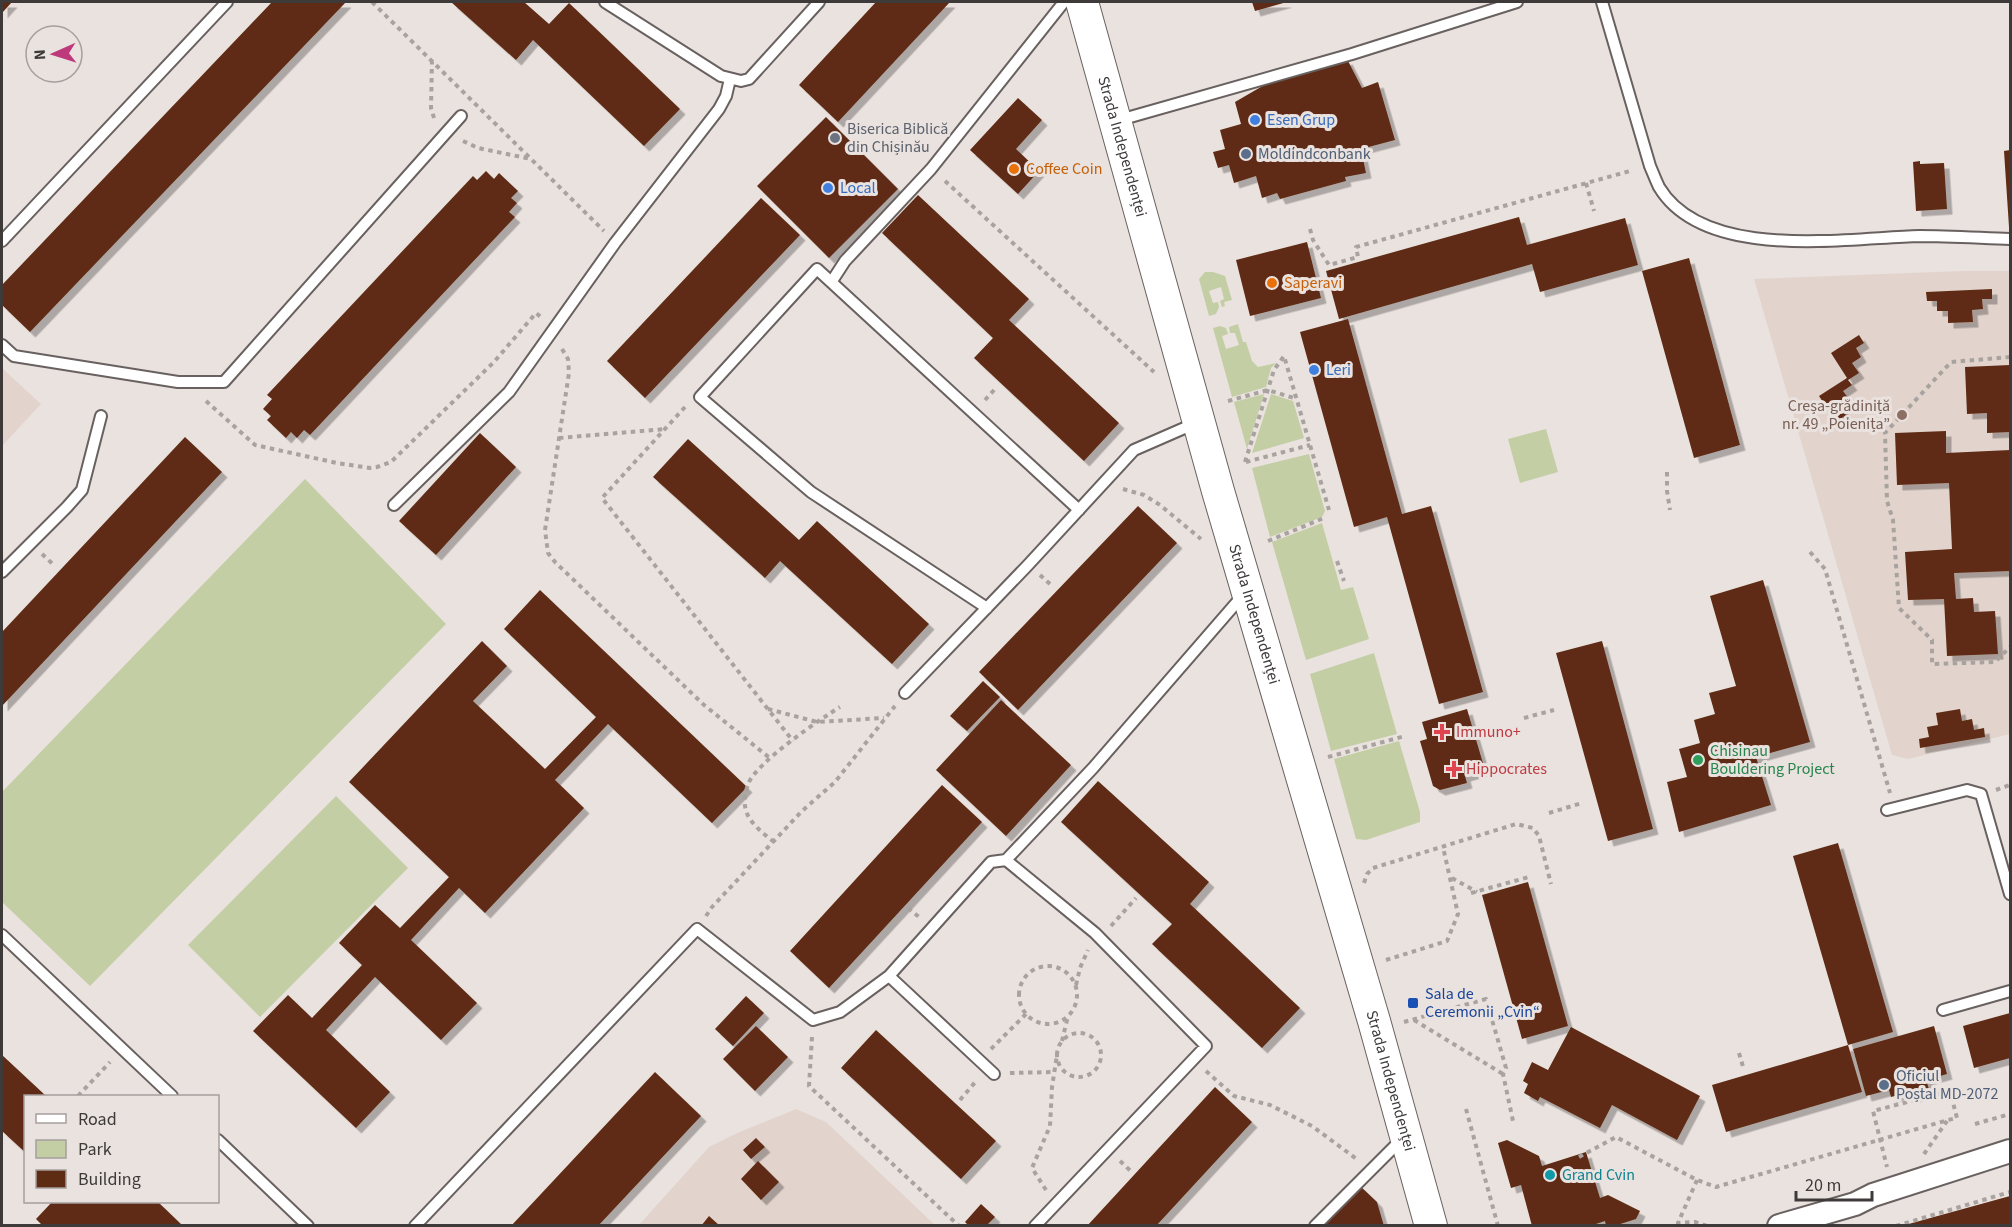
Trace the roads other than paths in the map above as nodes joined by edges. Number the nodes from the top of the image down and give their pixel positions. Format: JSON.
{"nodes":[{"id":1,"x":227,"y":2,"type":"edge"},
{"id":2,"x":605,"y":2,"type":"edge"},
{"id":3,"x":819,"y":2,"type":"edge"},
{"id":4,"x":1064,"y":2,"type":"edge"},
{"id":5,"x":1082,"y":2,"type":"edge"},
{"id":6,"x":1517,"y":2,"type":"edge"},
{"id":7,"x":1602,"y":2,"type":"edge"},
{"id":8,"x":730,"y":79,"type":"junction"},
{"id":9,"x":462,"y":116,"type":"dead end"},
{"id":10,"x":1116,"y":121,"type":"junction"},
{"id":11,"x":2010,"y":239,"type":"edge"},
{"id":12,"x":2,"y":241,"type":"edge"},
{"id":13,"x":832,"y":282,"type":"junction"},
{"id":14,"x":2,"y":345,"type":"edge"},
{"id":15,"x":100,"y":416,"type":"dead end"},
{"id":16,"x":1199,"y":422,"type":"junction"},
{"id":17,"x":394,"y":505,"type":"dead end"},
{"id":18,"x":1079,"y":510,"type":"junction"},
{"id":19,"x":2,"y":572,"type":"edge"},
{"id":20,"x":1247,"y":590,"type":"junction"},
{"id":21,"x":987,"y":608,"type":"junction"},
{"id":22,"x":905,"y":693,"type":"road end"},
{"id":23,"x":1890,"y":809,"type":"road end"},
{"id":24,"x":1006,"y":860,"type":"junction"},
{"id":25,"x":2010,"y":894,"type":"edge"},
{"id":26,"x":2,"y":935,"type":"edge"},
{"id":27,"x":889,"y":976,"type":"junction"},
{"id":28,"x":2010,"y":991,"type":"edge"},
{"id":29,"x":1943,"y":1010,"type":"dead end"},
{"id":30,"x":988,"y":1067,"type":"road end"},
{"id":31,"x":171,"y":1095,"type":"edge"},
{"id":32,"x":1406,"y":1135,"type":"junction"},
{"id":33,"x":219,"y":1141,"type":"edge"},
{"id":34,"x":2010,"y":1150,"type":"edge"},
{"id":35,"x":308,"y":1226,"type":"edge"},
{"id":36,"x":415,"y":1226,"type":"edge"},
{"id":37,"x":1035,"y":1226,"type":"edge"},
{"id":38,"x":1315,"y":1226,"type":"edge"},
{"id":39,"x":1431,"y":1226,"type":"edge"},
{"id":40,"x":1779,"y":1226,"type":"edge"}],
"edges":[{"from":1,"to":12,"type":"lane"},
{"from":2,"to":8,"type":"lane"},
{"from":3,"to":8,"type":"lane"},
{"from":4,"to":13,"type":"lane"},
{"from":5,"to":10,"type":"main road","name":"Strada Independenței"},
{"from":6,"to":10,"type":"lane"},
{"from":7,"to":11,"type":"lane"},
{"from":8,"to":17,"type":"lane"},
{"from":9,"to":14,"type":"lane"},
{"from":10,"to":16,"type":"main road","name":"Strada Independenței"},
{"from":13,"to":18,"type":"lane"},
{"from":13,"to":21,"type":"lane"},
{"from":15,"to":19,"type":"lane"},
{"from":16,"to":18,"type":"lane"},
{"from":16,"to":20,"type":"main road","name":"Strada Independenței"},
{"from":18,"to":21,"type":"lane"},
{"from":20,"to":24,"type":"lane"},
{"from":20,"to":32,"type":"main road","name":"Strada Independenței"},
{"from":21,"to":22,"type":"lane"},
{"from":23,"to":25,"type":"lane"},
{"from":24,"to":27,"type":"lane"},
{"from":24,"to":37,"type":"lane"},
{"from":26,"to":31,"type":"lane"},
{"from":27,"to":30,"type":"lane"},
{"from":27,"to":36,"type":"lane"},
{"from":28,"to":29,"type":"lane"},
{"from":32,"to":38,"type":"lane"},
{"from":32,"to":39,"type":"main road","name":"Strada Independenței"},
{"from":33,"to":35,"type":"lane"},
{"from":34,"to":40,"type":"street"}]}
